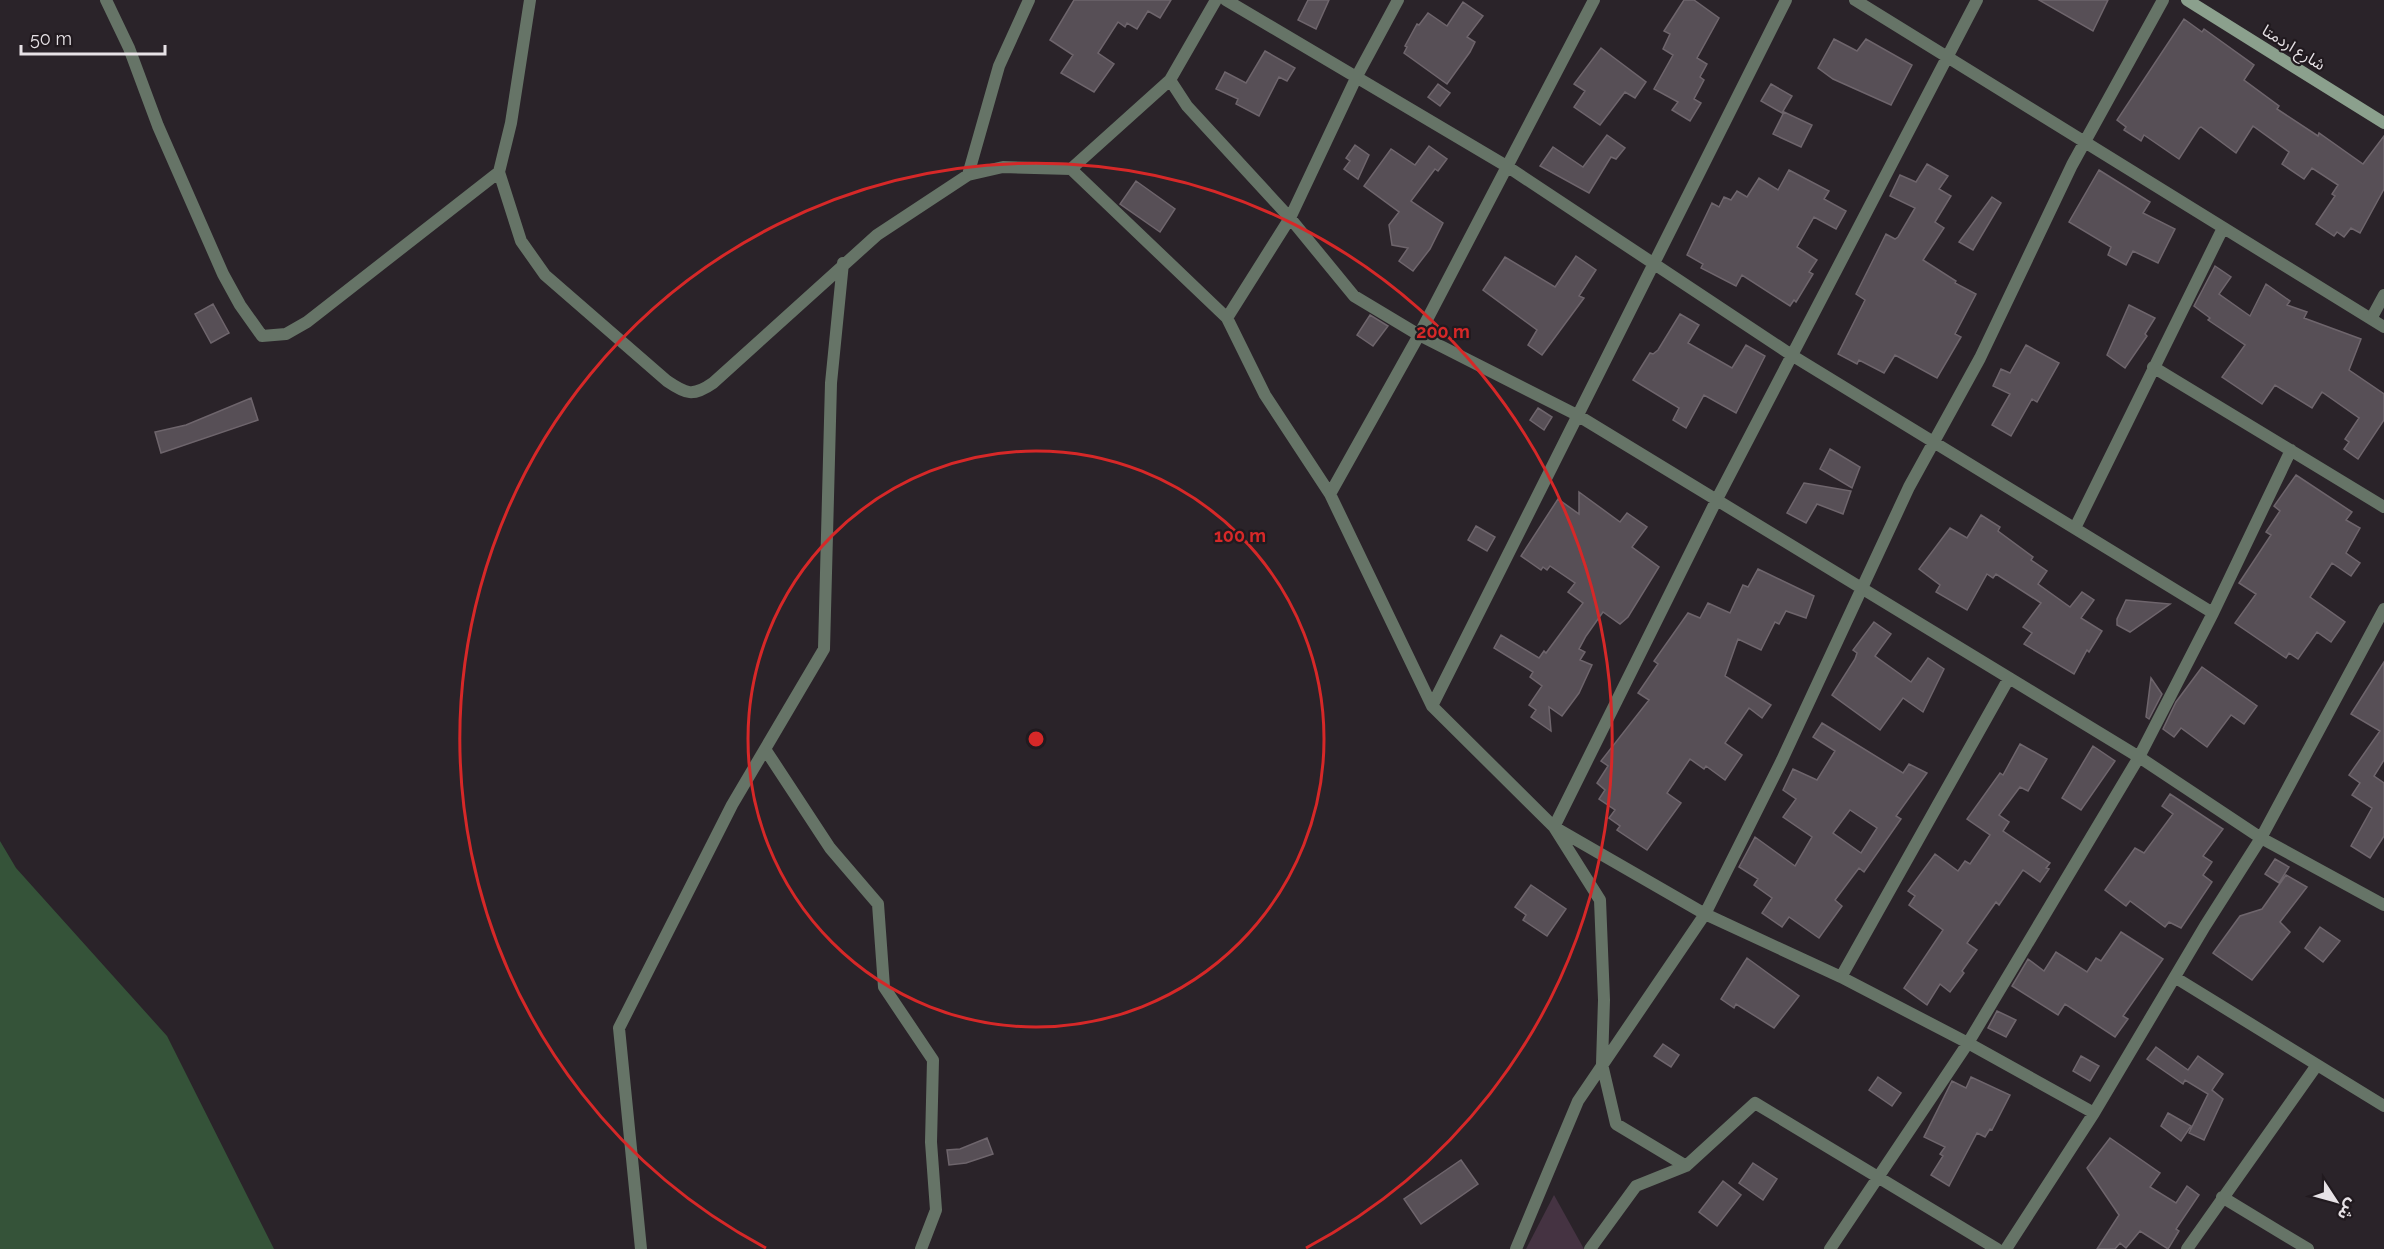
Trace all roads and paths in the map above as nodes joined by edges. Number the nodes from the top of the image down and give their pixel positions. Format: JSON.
{"nodes":[{"id":1,"x":106,"y":0,"type":"edge"},
{"id":2,"x":1029,"y":0,"type":"edge"},
{"id":3,"x":1216,"y":0,"type":"edge"},
{"id":4,"x":1226,"y":0,"type":"edge"},
{"id":5,"x":1398,"y":0,"type":"edge"},
{"id":6,"x":1594,"y":0,"type":"edge"},
{"id":7,"x":1786,"y":0,"type":"edge"},
{"id":8,"x":1855,"y":0,"type":"edge"},
{"id":9,"x":1977,"y":0,"type":"edge"},
{"id":10,"x":2163,"y":0,"type":"edge"},
{"id":11,"x":2187,"y":0,"type":"edge"},
{"id":12,"x":528,"y":3,"type":"edge"},
{"id":13,"x":1947,"y":57,"type":"junction"},
{"id":14,"x":1357,"y":76,"type":"junction"},
{"id":15,"x":1170,"y":81,"type":"junction"},
{"id":16,"x":2384,"y":123,"type":"edge"},
{"id":17,"x":2085,"y":141,"type":"junction"},
{"id":18,"x":1508,"y":166,"type":"junction"},
{"id":19,"x":1071,"y":169,"type":"junction"},
{"id":20,"x":499,"y":172,"type":"junction"},
{"id":21,"x":968,"y":175,"type":"junction"},
{"id":22,"x":1290,"y":218,"type":"junction"},
{"id":23,"x":2223,"y":228,"type":"junction"},
{"id":24,"x":843,"y":263,"type":"junction"},
{"id":25,"x":1655,"y":263,"type":"junction"},
{"id":26,"x":2384,"y":296,"type":"edge"},
{"id":27,"x":1227,"y":318,"type":"junction"},
{"id":28,"x":2371,"y":318,"type":"junction"},
{"id":29,"x":2384,"y":327,"type":"edge"},
{"id":30,"x":1419,"y":335,"type":"junction"},
{"id":31,"x":1793,"y":356,"type":"junction"},
{"id":32,"x":2153,"y":367,"type":"junction"},
{"id":33,"x":1577,"y":415,"type":"junction"},
{"id":34,"x":1933,"y":442,"type":"junction"},
{"id":35,"x":2291,"y":450,"type":"junction"},
{"id":36,"x":1330,"y":494,"type":"junction"},
{"id":37,"x":1716,"y":501,"type":"junction"},
{"id":38,"x":2384,"y":507,"type":"edge"},
{"id":39,"x":2075,"y":528,"type":"junction"},
{"id":40,"x":1862,"y":588,"type":"junction"},
{"id":41,"x":2384,"y":609,"type":"edge"},
{"id":42,"x":2213,"y":613,"type":"junction"},
{"id":43,"x":2009,"y":678,"type":"junction"},
{"id":44,"x":1432,"y":706,"type":"junction"},
{"id":45,"x":765,"y":748,"type":"junction"},
{"id":46,"x":2139,"y":757,"type":"junction"},
{"id":47,"x":1554,"y":827,"type":"junction"},
{"id":48,"x":2261,"y":838,"type":"junction"},
{"id":49,"x":2384,"y":905,"type":"edge"},
{"id":50,"x":1705,"y":914,"type":"junction"},
{"id":51,"x":1841,"y":977,"type":"junction"},
{"id":52,"x":2176,"y":978,"type":"junction"},
{"id":53,"x":1968,"y":1043,"type":"junction"},
{"id":54,"x":1602,"y":1064,"type":"junction"},
{"id":55,"x":2317,"y":1065,"type":"junction"},
{"id":56,"x":2384,"y":1106,"type":"edge"},
{"id":57,"x":2094,"y":1113,"type":"junction"},
{"id":58,"x":1686,"y":1166,"type":"junction"},
{"id":59,"x":1879,"y":1176,"type":"junction"},
{"id":60,"x":2222,"y":1197,"type":"junction"},
{"id":61,"x":641,"y":1249,"type":"edge"},
{"id":62,"x":921,"y":1249,"type":"edge"},
{"id":63,"x":1516,"y":1249,"type":"edge"},
{"id":64,"x":1590,"y":1249,"type":"edge"},
{"id":65,"x":1830,"y":1249,"type":"edge"},
{"id":66,"x":1997,"y":1249,"type":"edge"},
{"id":67,"x":2006,"y":1249,"type":"edge"},
{"id":68,"x":2187,"y":1249,"type":"edge"},
{"id":69,"x":2308,"y":1249,"type":"edge"}],
"edges":[{"from":1,"to":20,"type":"street"},
{"from":2,"to":21,"type":"street"},
{"from":3,"to":15,"type":"street"},
{"from":4,"to":14,"type":"street"},
{"from":5,"to":14,"type":"street"},
{"from":6,"to":18,"type":"street"},
{"from":7,"to":25,"type":"street"},
{"from":8,"to":13,"type":"street"},
{"from":9,"to":13,"type":"street"},
{"from":10,"to":17,"type":"street"},
{"from":11,"to":16,"type":"main road","name":"شارع اردمتا"},
{"from":12,"to":20,"type":"street"},
{"from":13,"to":17,"type":"street"},
{"from":13,"to":31,"type":"street"},
{"from":14,"to":18,"type":"street"},
{"from":14,"to":22,"type":"street"},
{"from":15,"to":19,"type":"street"},
{"from":15,"to":22,"type":"street"},
{"from":17,"to":23,"type":"street"},
{"from":17,"to":34,"type":"street"},
{"from":18,"to":25,"type":"street"},
{"from":18,"to":30,"type":"street"},
{"from":19,"to":21,"type":"street"},
{"from":19,"to":27,"type":"street"},
{"from":20,"to":24,"type":"street"},
{"from":21,"to":24,"type":"street"},
{"from":22,"to":27,"type":"street"},
{"from":22,"to":30,"type":"street"},
{"from":23,"to":28,"type":"street"},
{"from":23,"to":32,"type":"street"},
{"from":24,"to":45,"type":"street"},
{"from":25,"to":31,"type":"street"},
{"from":25,"to":33,"type":"street"},
{"from":26,"to":28,"type":"street"},
{"from":27,"to":36,"type":"street"},
{"from":28,"to":29,"type":"street"},
{"from":30,"to":33,"type":"street"},
{"from":30,"to":36,"type":"street"},
{"from":31,"to":34,"type":"street"},
{"from":31,"to":37,"type":"street"},
{"from":32,"to":35,"type":"street"},
{"from":32,"to":39,"type":"street"},
{"from":33,"to":37,"type":"street"},
{"from":33,"to":44,"type":"street"},
{"from":34,"to":39,"type":"street"},
{"from":34,"to":40,"type":"street"},
{"from":35,"to":38,"type":"street"},
{"from":35,"to":42,"type":"street"},
{"from":36,"to":44,"type":"street"},
{"from":37,"to":40,"type":"street"},
{"from":37,"to":47,"type":"street"},
{"from":39,"to":42,"type":"street"},
{"from":40,"to":43,"type":"street"},
{"from":40,"to":50,"type":"street"},
{"from":41,"to":48,"type":"street"},
{"from":42,"to":46,"type":"street"},
{"from":43,"to":46,"type":"street"},
{"from":43,"to":51,"type":"street"},
{"from":44,"to":47,"type":"street"},
{"from":45,"to":61,"type":"street"},
{"from":45,"to":62,"type":"street"},
{"from":46,"to":48,"type":"street"},
{"from":46,"to":53,"type":"street"},
{"from":47,"to":50,"type":"street"},
{"from":47,"to":54,"type":"street"},
{"from":48,"to":49,"type":"street"},
{"from":48,"to":52,"type":"street"},
{"from":50,"to":51,"type":"street"},
{"from":50,"to":54,"type":"street"},
{"from":51,"to":53,"type":"street"},
{"from":52,"to":55,"type":"street"},
{"from":52,"to":57,"type":"street"},
{"from":53,"to":57,"type":"street"},
{"from":53,"to":59,"type":"street"},
{"from":54,"to":58,"type":"street"},
{"from":54,"to":63,"type":"street"},
{"from":55,"to":56,"type":"street"},
{"from":55,"to":60,"type":"street"},
{"from":57,"to":67,"type":"street"},
{"from":58,"to":59,"type":"street"},
{"from":58,"to":64,"type":"street"},
{"from":59,"to":65,"type":"street"},
{"from":59,"to":66,"type":"street"},
{"from":60,"to":68,"type":"street"},
{"from":60,"to":69,"type":"street"}]}
